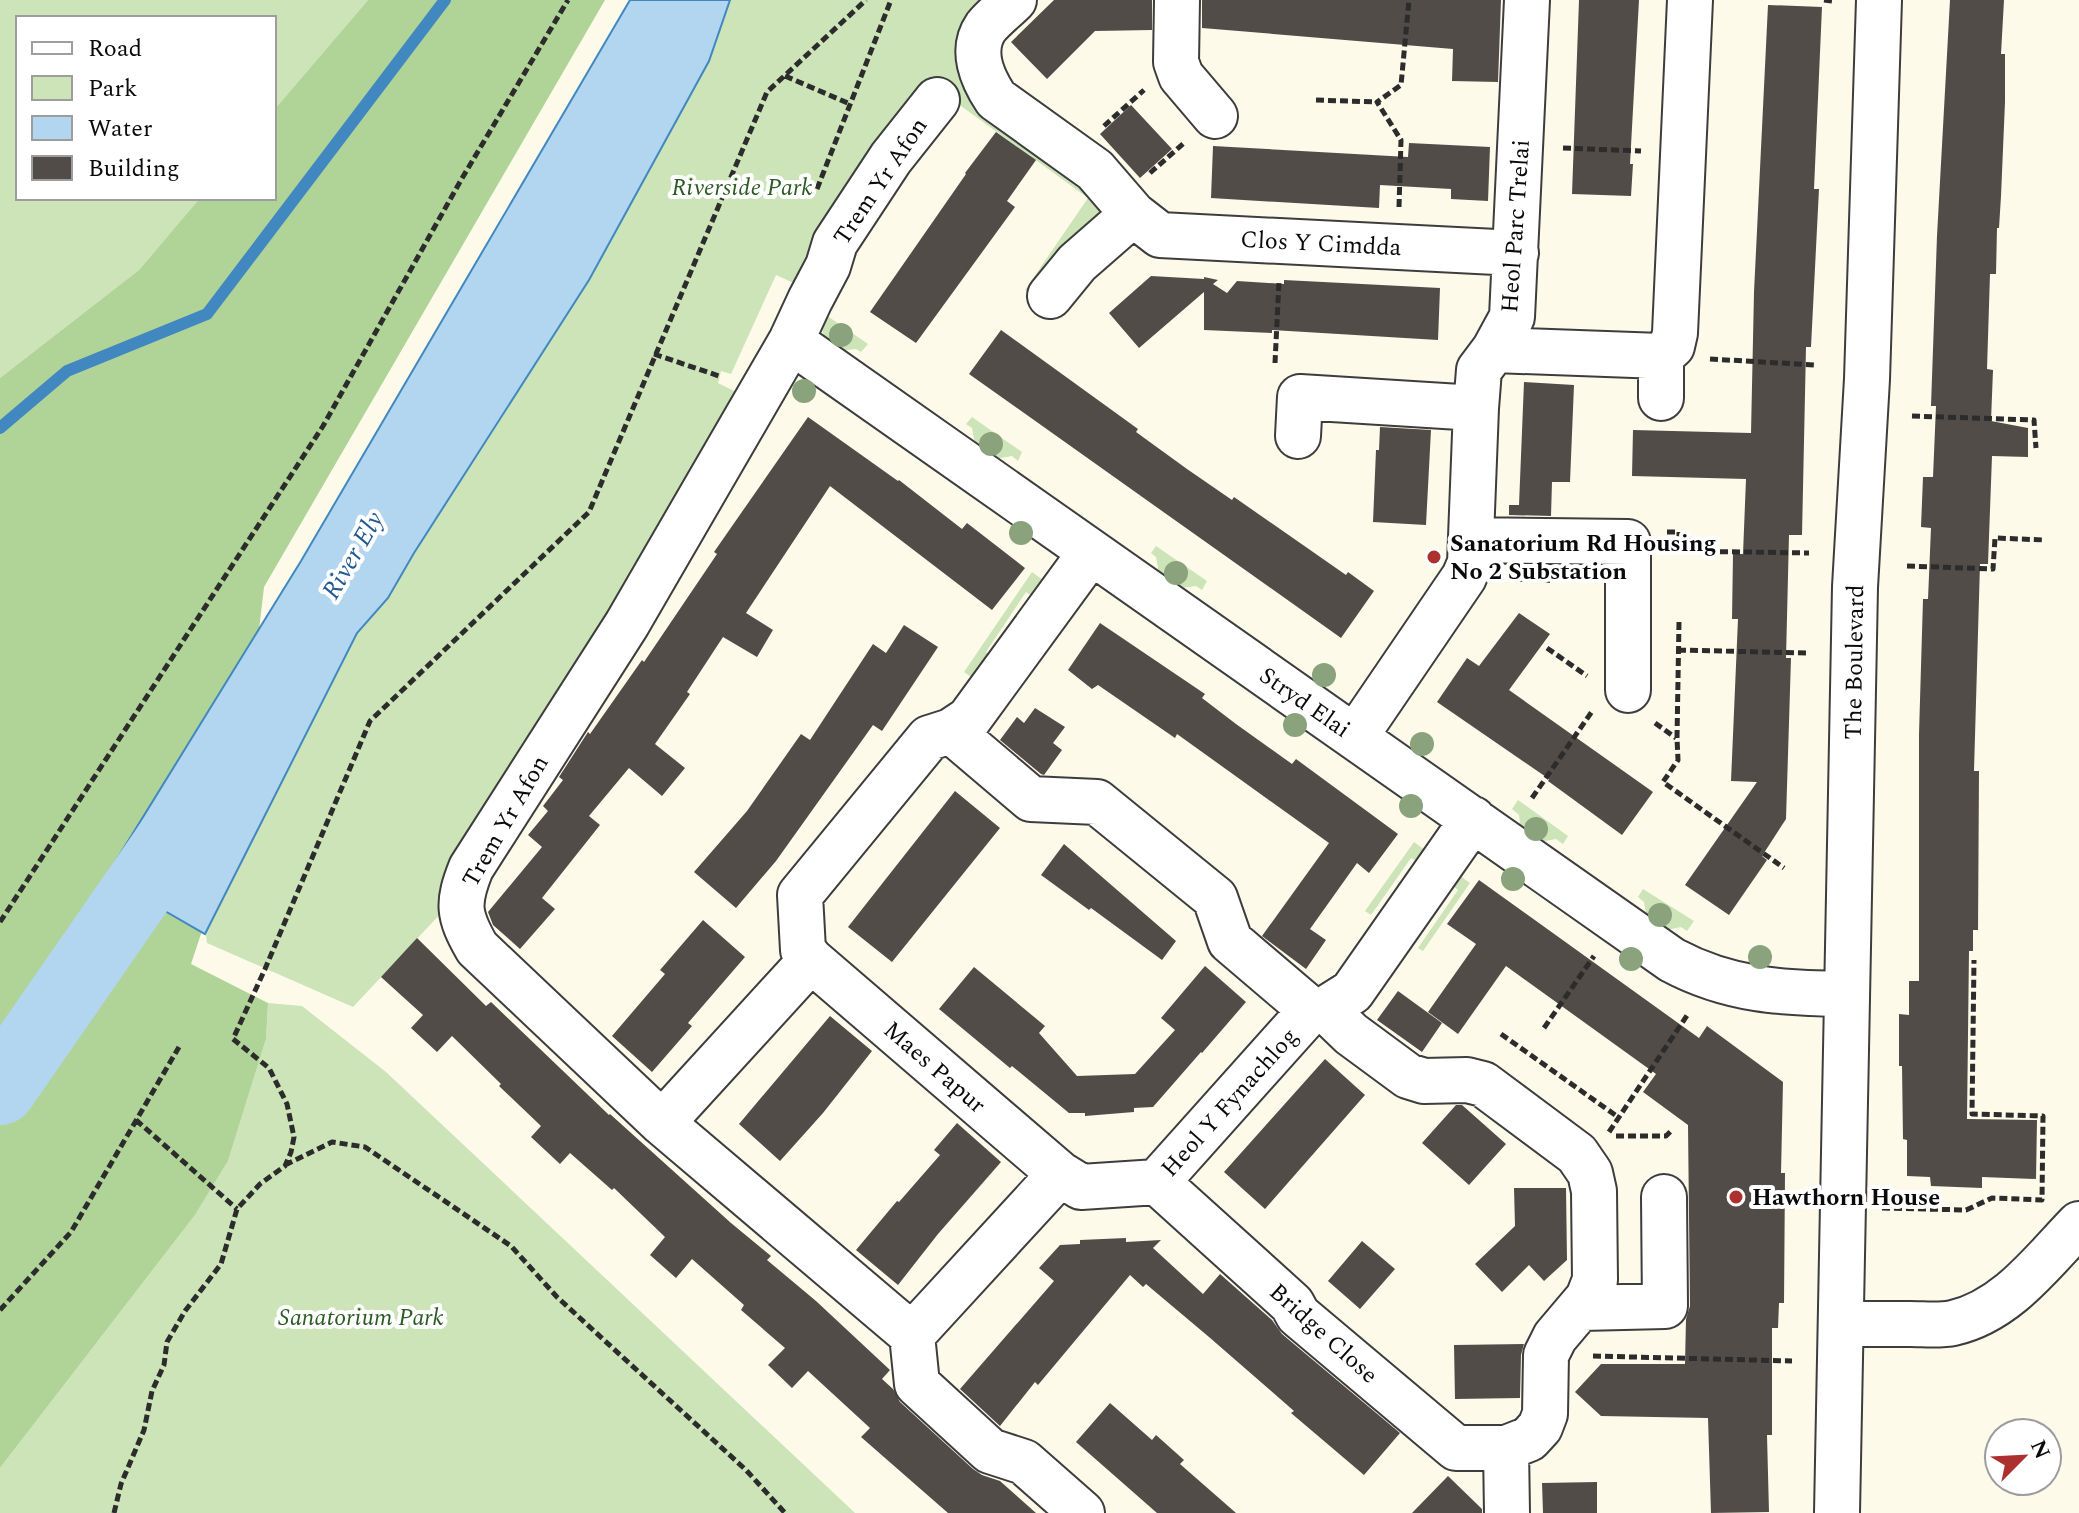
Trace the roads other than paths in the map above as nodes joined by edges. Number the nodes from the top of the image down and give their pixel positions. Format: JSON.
{"nodes":[{"id":1,"x":1014,"y":0,"type":"edge"},
{"id":2,"x":1177,"y":0,"type":"edge"},
{"id":3,"x":1527,"y":0,"type":"edge"},
{"id":4,"x":1690,"y":0,"type":"edge"},
{"id":5,"x":1879,"y":0,"type":"edge"},
{"id":6,"x":937,"y":100,"type":"dead end"},
{"id":7,"x":1215,"y":116,"type":"road end"},
{"id":8,"x":1127,"y":206,"type":"junction"},
{"id":9,"x":1516,"y":253,"type":"junction"},
{"id":10,"x":1050,"y":296,"type":"dead end"},
{"id":11,"x":791,"y":341,"type":"junction"},
{"id":12,"x":1494,"y":350,"type":"junction"},
{"id":13,"x":1476,"y":408,"type":"junction"},
{"id":14,"x":1298,"y":436,"type":"dead end"},
{"id":15,"x":1472,"y":540,"type":"junction"},
{"id":16,"x":1091,"y":552,"type":"junction"},
{"id":17,"x":1614,"y":696,"type":"road end"},
{"id":18,"x":951,"y":731,"type":"junction"},
{"id":19,"x":1355,"y":737,"type":"junction"},
{"id":20,"x":1473,"y":819,"type":"junction"},
{"id":21,"x":811,"y":960,"type":"junction"},
{"id":22,"x":1846,"y":994,"type":"junction"},
{"id":23,"x":1318,"y":1010,"type":"junction"},
{"id":24,"x":662,"y":1123,"type":"junction"},
{"id":25,"x":1060,"y":1174,"type":"junction"},
{"id":26,"x":1157,"y":1182,"type":"junction"},
{"id":27,"x":1664,"y":1197,"type":"dead end"},
{"id":28,"x":2079,"y":1224,"type":"edge"},
{"id":29,"x":1582,"y":1308,"type":"junction"},
{"id":30,"x":1841,"y":1324,"type":"junction"},
{"id":31,"x":912,"y":1335,"type":"junction"},
{"id":32,"x":1506,"y":1448,"type":"junction"},
{"id":33,"x":1082,"y":1513,"type":"edge"},
{"id":34,"x":1507,"y":1513,"type":"edge"},
{"id":35,"x":1837,"y":1513,"type":"edge"}],
"edges":[{"from":1,"to":8,"type":"street","name":"Clos Y Cimdda"},
{"from":2,"to":7,"type":"street"},
{"from":3,"to":9,"type":"street","name":"Heol Parc Trelai"},
{"from":4,"to":12,"type":"street"},
{"from":5,"to":22,"type":"street","name":"The Boulevard"},
{"from":6,"to":11,"type":"street","name":"Trem Yr Afon"},
{"from":8,"to":9,"type":"street","name":"Clos Y Cimdda"},
{"from":8,"to":10,"type":"street"},
{"from":9,"to":12,"type":"street","name":"Heol Parc Trelai"},
{"from":11,"to":16,"type":"street","name":"Stryd Elai"},
{"from":11,"to":24,"type":"street","name":"Trem Yr Afon"},
{"from":12,"to":13,"type":"street","name":"Heol Parc Trelai"},
{"from":13,"to":14,"type":"street"},
{"from":13,"to":15,"type":"street","name":"Heol Parc Trelai"},
{"from":15,"to":17,"type":"street"},
{"from":15,"to":19,"type":"street","name":"Heol Parc Trelai"},
{"from":16,"to":18,"type":"street"},
{"from":16,"to":19,"type":"street","name":"Stryd Elai"},
{"from":18,"to":21,"type":"street"},
{"from":18,"to":23,"type":"street"},
{"from":19,"to":20,"type":"street","name":"Stryd Elai"},
{"from":20,"to":22,"type":"street","name":"Stryd Elai"},
{"from":20,"to":23,"type":"street","name":"Heol Y Fynachlog"},
{"from":21,"to":24,"type":"street"},
{"from":21,"to":25,"type":"street","name":"Maes Papur"},
{"from":22,"to":30,"type":"street","name":"The Boulevard"},
{"from":23,"to":26,"type":"street","name":"Heol Y Fynachlog"},
{"from":23,"to":29,"type":"street"},
{"from":24,"to":31,"type":"street","name":"Trem Yr Afon"},
{"from":25,"to":26,"type":"street","name":"Heol Y Fynachlog"},
{"from":25,"to":31,"type":"street"},
{"from":26,"to":32,"type":"street","name":"Bridge Close"},
{"from":27,"to":29,"type":"street"},
{"from":28,"to":30,"type":"street"},
{"from":29,"to":32,"type":"street"},
{"from":30,"to":35,"type":"street","name":"The Boulevard"},
{"from":31,"to":33,"type":"street"},
{"from":32,"to":34,"type":"street"}]}
